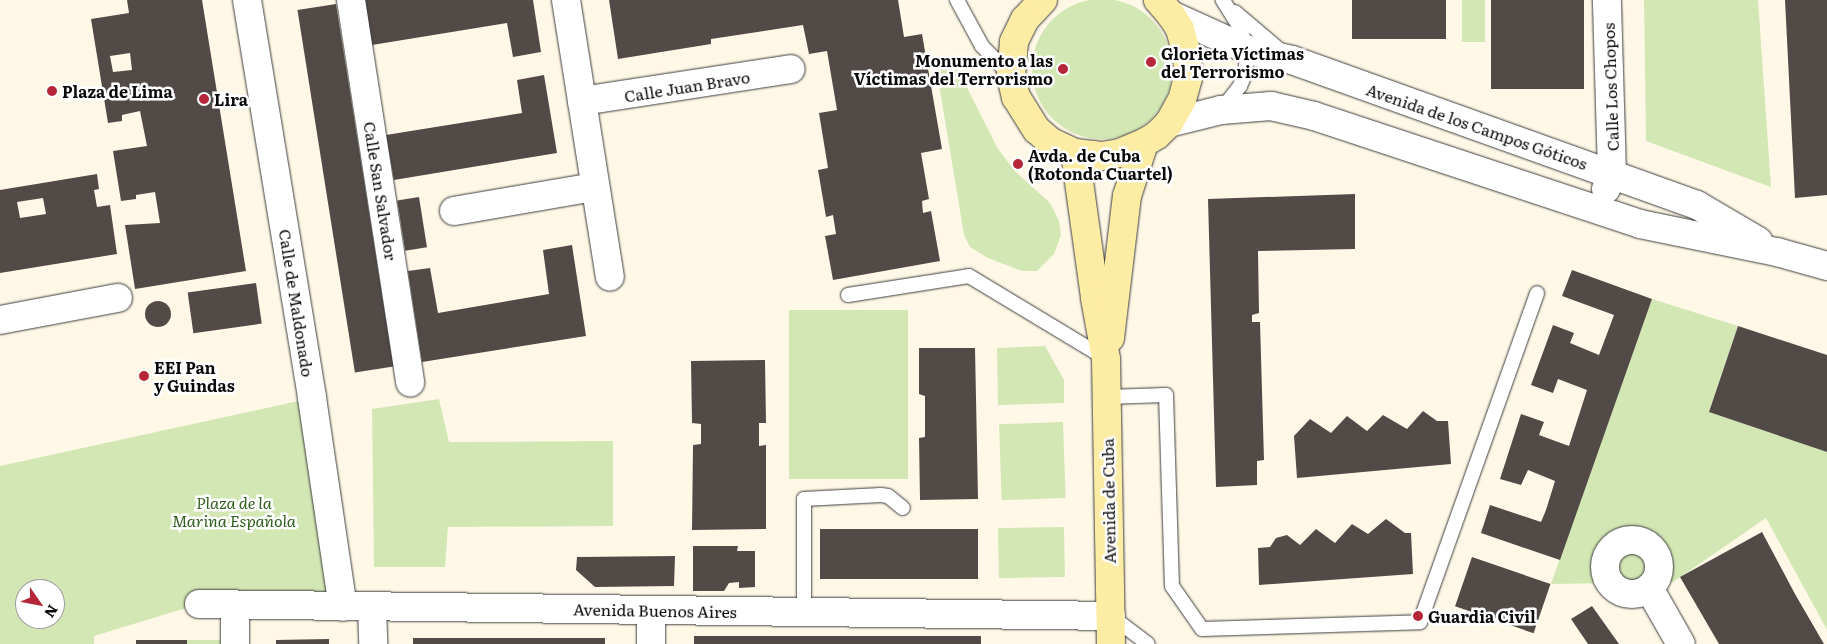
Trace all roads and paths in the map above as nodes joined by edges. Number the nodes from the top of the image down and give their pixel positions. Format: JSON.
{"nodes":[{"id":1,"x":247,"y":0,"type":"edge"},
{"id":2,"x":351,"y":0,"type":"edge"},
{"id":3,"x":566,"y":0,"type":"edge"},
{"id":4,"x":957,"y":0,"type":"edge"},
{"id":5,"x":1607,"y":0,"type":"edge"},
{"id":6,"x":1223,"y":1,"type":"edge"},
{"id":7,"x":1035,"y":2,"type":"edge"},
{"id":8,"x":1162,"y":4,"type":"edge"},
{"id":9,"x":1248,"y":50,"type":"junction"},
{"id":10,"x":1292,"y":60,"type":"junction"},
{"id":11,"x":791,"y":69,"type":"dead end"},
{"id":12,"x":1011,"y":76,"type":"junction"},
{"id":13,"x":582,"y":101,"type":"junction"},
{"id":14,"x":1221,"y":110,"type":"junction"},
{"id":15,"x":1169,"y":123,"type":"junction"},
{"id":16,"x":1144,"y":143,"type":"junction"},
{"id":17,"x":1075,"y":153,"type":"junction"},
{"id":18,"x":1612,"y":173,"type":"junction"},
{"id":19,"x":596,"y":187,"type":"junction"},
{"id":20,"x":1598,"y":210,"type":"junction"},
{"id":21,"x":454,"y":211,"type":"dead end"},
{"id":22,"x":1776,"y":252,"type":"junction"},
{"id":23,"x":1827,"y":266,"type":"edge"},
{"id":24,"x":610,"y":277,"type":"dead end"},
{"id":25,"x":1538,"y":294,"type":"dead end"},
{"id":26,"x":848,"y":295,"type":"dead end"},
{"id":27,"x":118,"y":298,"type":"dead end"},
{"id":28,"x":0,"y":320,"type":"edge"},
{"id":29,"x":1106,"y":359,"type":"junction"},
{"id":30,"x":410,"y":382,"type":"dead end"},
{"id":31,"x":1107,"y":397,"type":"junction"},
{"id":32,"x":903,"y":508,"type":"dead end"},
{"id":33,"x":1649,"y":588,"type":"dead end"},
{"id":34,"x":199,"y":604,"type":"dead end"},
{"id":35,"x":235,"y":605,"type":"junction"},
{"id":36,"x":343,"y":607,"type":"junction"},
{"id":37,"x":372,"y":607,"type":"junction"},
{"id":38,"x":651,"y":610,"type":"junction"},
{"id":39,"x":804,"y":612,"type":"junction"},
{"id":40,"x":1111,"y":616,"type":"junction"},
{"id":41,"x":235,"y":644,"type":"edge"},
{"id":42,"x":373,"y":644,"type":"edge"},
{"id":43,"x":651,"y":644,"type":"edge"},
{"id":44,"x":1111,"y":644,"type":"edge"},
{"id":45,"x":1148,"y":644,"type":"edge"},
{"id":46,"x":1681,"y":644,"type":"edge"}],
"edges":[{"from":1,"to":36,"type":"street","name":"Calle de Maldonado"},
{"from":2,"to":30,"type":"street","name":"Calle San Salvador"},
{"from":3,"to":13,"type":"street"},
{"from":4,"to":12,"type":"lane"},
{"from":5,"to":18,"type":"street","name":"Calle Los Chopos"},
{"from":6,"to":9,"type":"lane"},
{"from":6,"to":10,"type":"lane"},
{"from":7,"to":12,"type":"street"},
{"from":8,"to":9,"type":"street","name":"Avenida de los Campos Góticos"},
{"from":8,"to":15,"type":"street"},
{"from":9,"to":10,"type":"street","name":"Avenida de los Campos Góticos"},
{"from":9,"to":14,"type":"lane"},
{"from":10,"to":18,"type":"street","name":"Avenida de los Campos Góticos"},
{"from":11,"to":13,"type":"street","name":"Calle Juan Bravo"},
{"from":12,"to":17,"type":"street"},
{"from":13,"to":19,"type":"street"},
{"from":14,"to":15,"type":"street","name":"Avenida de los Campos Góticos"},
{"from":14,"to":20,"type":"street","name":"Avenida de los Campos Góticos"},
{"from":15,"to":16,"type":"street"},
{"from":16,"to":17,"type":"street"},
{"from":16,"to":29,"type":"street","name":"Avenida de Cuba"},
{"from":17,"to":29,"type":"street","name":"Avenida de Cuba"},
{"from":18,"to":20,"type":"street"},
{"from":18,"to":22,"type":"street","name":"Avenida de los Campos Góticos"},
{"from":19,"to":21,"type":"street"},
{"from":19,"to":24,"type":"street"},
{"from":20,"to":22,"type":"street","name":"Avenida de los Campos Góticos"},
{"from":22,"to":23,"type":"street","name":"Avenida de los Campos Góticos"},
{"from":25,"to":31,"type":"lane"},
{"from":26,"to":29,"type":"lane"},
{"from":27,"to":28,"type":"street"},
{"from":29,"to":31,"type":"street","name":"Avenida de Cuba"},
{"from":31,"to":40,"type":"street","name":"Avenida de Cuba"},
{"from":32,"to":39,"type":"lane"},
{"from":33,"to":46,"type":"street"},
{"from":34,"to":35,"type":"street","name":"Avenida Buenos Aires"},
{"from":35,"to":36,"type":"street","name":"Avenida Buenos Aires"},
{"from":35,"to":41,"type":"street"},
{"from":36,"to":37,"type":"street","name":"Avenida Buenos Aires"},
{"from":37,"to":38,"type":"street","name":"Avenida Buenos Aires"},
{"from":37,"to":42,"type":"street"},
{"from":38,"to":39,"type":"street","name":"Avenida Buenos Aires"},
{"from":38,"to":43,"type":"street"},
{"from":39,"to":40,"type":"street","name":"Avenida Buenos Aires"},
{"from":40,"to":44,"type":"street","name":"Avenida de Cuba"},
{"from":40,"to":45,"type":"lane"}]}
